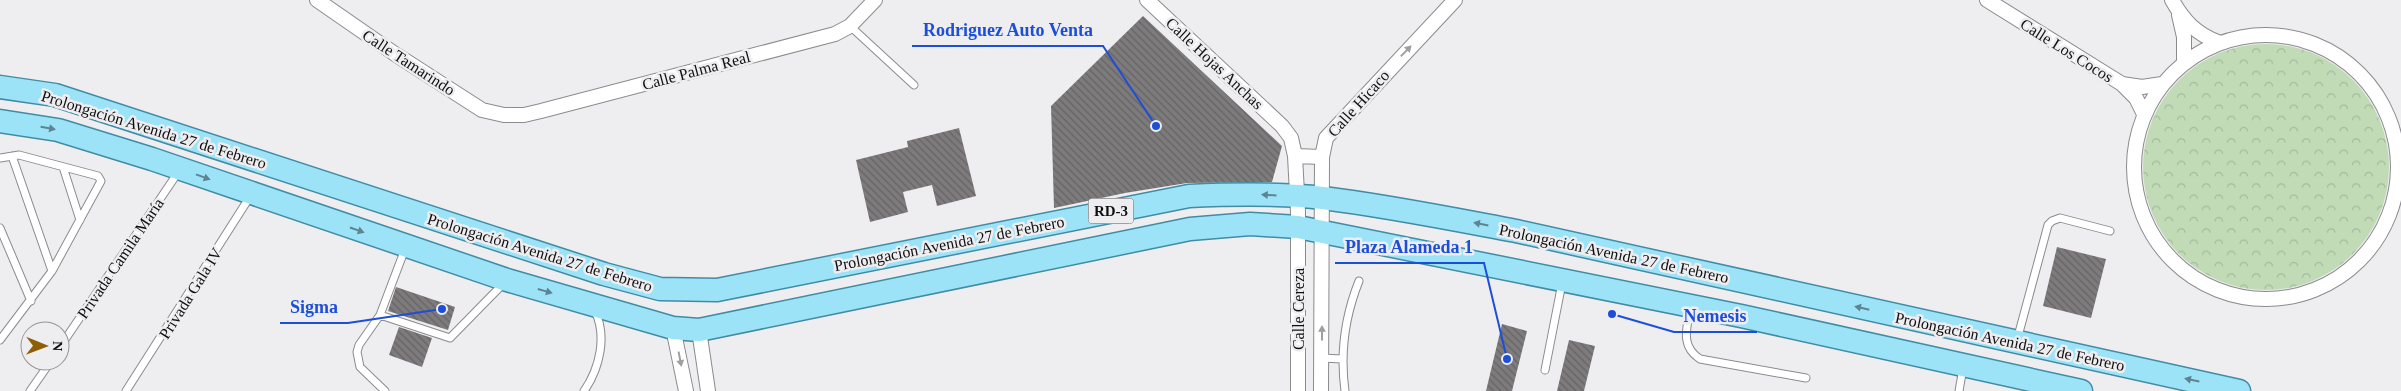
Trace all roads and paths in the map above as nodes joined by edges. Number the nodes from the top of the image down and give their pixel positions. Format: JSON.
{"nodes":[{"id":1,"x":318,"y":0,"type":"edge"},
{"id":2,"x":875,"y":0,"type":"edge"},
{"id":3,"x":1147,"y":0,"type":"edge"},
{"id":4,"x":1455,"y":0,"type":"edge"},
{"id":5,"x":1987,"y":0,"type":"edge"},
{"id":6,"x":2175,"y":6,"type":"edge"},
{"id":7,"x":850,"y":26,"type":"junction"},
{"id":8,"x":2218,"y":42,"type":"junction"},
{"id":9,"x":2184,"y":62,"type":"junction"},
{"id":10,"x":2122,"y":84,"type":"junction"},
{"id":11,"x":2162,"y":84,"type":"junction"},
{"id":12,"x":914,"y":85,"type":"dead end"},
{"id":13,"x":0,"y":87,"type":"edge"},
{"id":14,"x":2144,"y":114,"type":"junction"},
{"id":15,"x":504,"y":116,"type":"joint"},
{"id":16,"x":0,"y":121,"type":"edge"},
{"id":17,"x":2399,"y":144,"type":"edge"},
{"id":18,"x":12,"y":156,"type":"junction"},
{"id":19,"x":1295,"y":156,"type":"junction"},
{"id":20,"x":1322,"y":157,"type":"junction"},
{"id":21,"x":0,"y":158,"type":"edge"},
{"id":22,"x":63,"y":167,"type":"junction"},
{"id":23,"x":180,"y":169,"type":"junction"},
{"id":24,"x":252,"y":194,"type":"junction"},
{"id":25,"x":1297,"y":196,"type":"junction"},
{"id":26,"x":2398,"y":197,"type":"edge"},
{"id":27,"x":1323,"y":198,"type":"junction"},
{"id":28,"x":80,"y":220,"type":"junction"},
{"id":29,"x":1298,"y":227,"type":"junction"},
{"id":30,"x":0,"y":228,"type":"edge"},
{"id":31,"x":2110,"y":231,"type":"dead end"},
{"id":32,"x":1322,"y":232,"type":"junction"},
{"id":33,"x":406,"y":246,"type":"junction"},
{"id":34,"x":52,"y":272,"type":"junction"},
{"id":35,"x":507,"y":280,"type":"junction"},
{"id":36,"x":1563,"y":280,"type":"junction"},
{"id":37,"x":1359,"y":281,"type":"dead end"},
{"id":38,"x":31,"y":301,"type":"junction"},
{"id":39,"x":591,"y":304,"type":"junction"},
{"id":40,"x":1691,"y":306,"type":"junction"},
{"id":41,"x":380,"y":316,"type":"junction"},
{"id":42,"x":674,"y":328,"type":"junction"},
{"id":43,"x":699,"y":330,"type":"junction"},
{"id":44,"x":70,"y":332,"type":"edge"},
{"id":45,"x":0,"y":340,"type":"edge"},
{"id":46,"x":2016,"y":343,"type":"junction"},
{"id":47,"x":1322,"y":358,"type":"junction"},
{"id":48,"x":1342,"y":359,"type":"junction"},
{"id":49,"x":1964,"y":365,"type":"junction"},
{"id":50,"x":1545,"y":370,"type":"dead end"},
{"id":51,"x":44,"y":371,"type":"edge"},
{"id":52,"x":1806,"y":378,"type":"dead end"},
{"id":53,"x":30,"y":391,"type":"edge"},
{"id":54,"x":126,"y":391,"type":"edge"},
{"id":55,"x":385,"y":391,"type":"edge"},
{"id":56,"x":584,"y":391,"type":"edge"},
{"id":57,"x":686,"y":391,"type":"edge"},
{"id":58,"x":708,"y":391,"type":"edge"},
{"id":59,"x":1298,"y":391,"type":"edge"},
{"id":60,"x":1321,"y":391,"type":"edge"},
{"id":61,"x":1345,"y":391,"type":"edge"},
{"id":62,"x":1959,"y":391,"type":"edge"},
{"id":63,"x":2081,"y":391,"type":"edge"},
{"id":64,"x":2239,"y":391,"type":"edge"}],
"edges":[{"from":1,"to":15,"type":"street","name":"Calle Tamarindo"},
{"from":2,"to":7,"type":"street","name":"Calle Palma Real"},
{"from":3,"to":19,"type":"street","name":"Calle Hojas Anchas"},
{"from":20,"to":4,"type":"street","name":"Calle Hicaco","one_way":true},
{"from":5,"to":10,"type":"street","name":"Calle Los Cocos"},
{"from":6,"to":8,"type":"street"},
{"from":6,"to":9,"type":"street"},
{"from":7,"to":12,"type":"lane"},
{"from":7,"to":15,"type":"street","name":"Calle Palma Real"},
{"from":8,"to":9,"type":"street"},
{"from":8,"to":17,"type":"street"},
{"from":9,"to":11,"type":"street"},
{"from":10,"to":11,"type":"street","name":"Calle Los Cocos"},
{"from":10,"to":14,"type":"street","name":"Calle Los Cocos"},
{"from":11,"to":14,"type":"street"},
{"from":25,"to":13,"type":"main road","name":"Prolongación Avenida 27 de Febrero","number":"RD-3","one_way":true},
{"from":14,"to":26,"type":"street"},
{"from":16,"to":23,"type":"main road","name":"Prolongación Avenida 27 de Febrero","number":"RD-3","one_way":true},
{"from":17,"to":26,"type":"street"},
{"from":18,"to":21,"type":"lane"},
{"from":18,"to":22,"type":"lane"},
{"from":18,"to":34,"type":"lane"},
{"from":19,"to":20,"type":"street"},
{"from":19,"to":25,"type":"street","name":"Calle Cereza"},
{"from":20,"to":27,"type":"street","name":"Calle Hicaco"},
{"from":22,"to":28,"type":"lane"},
{"from":22,"to":28,"type":"lane"},
{"from":23,"to":24,"type":"main road","name":"Prolongación Avenida 27 de Febrero","number":"RD-3","one_way":true},
{"from":23,"to":44,"type":"lane","name":"Privada Camila María"},
{"from":24,"to":33,"type":"main road","name":"Prolongación Avenida 27 de Febrero","number":"RD-3","one_way":true},
{"from":24,"to":54,"type":"lane","name":"Privada Gala IV"},
{"from":25,"to":27,"type":"main road","name":"Prolongación Avenida 27 de Febrero","number":"RD-3"},
{"from":25,"to":29,"type":"street","name":"Calle Cereza"},
{"from":27,"to":32,"type":"street","name":"Calle Hicaco"},
{"from":46,"to":27,"type":"main road","name":"Prolongación Avenida 27 de Febrero","number":"RD-3","one_way":true},
{"from":28,"to":34,"type":"lane"},
{"from":29,"to":32,"type":"main road","name":"Prolongación Avenida 27 de Febrero","number":"RD-3"},
{"from":29,"to":43,"type":"main road","name":"Prolongación Avenida 27 de Febrero","number":"RD-3"},
{"from":29,"to":59,"type":"street","name":"Calle Cereza"},
{"from":30,"to":38,"type":"lane"},
{"from":31,"to":46,"type":"lane"},
{"from":32,"to":36,"type":"main road","name":"Prolongación Avenida 27 de Febrero","number":"RD-3"},
{"from":47,"to":32,"type":"street","name":"Calle Cereza","one_way":true},
{"from":33,"to":35,"type":"main road","name":"Prolongación Avenida 27 de Febrero","number":"RD-3"},
{"from":33,"to":41,"type":"lane"},
{"from":34,"to":38,"type":"lane"},
{"from":35,"to":39,"type":"main road","name":"Prolongación Avenida 27 de Febrero","number":"RD-3","one_way":true},
{"from":35,"to":41,"type":"lane"},
{"from":36,"to":40,"type":"main road","name":"Prolongación Avenida 27 de Febrero","number":"RD-3"},
{"from":36,"to":50,"type":"lane"},
{"from":37,"to":48,"type":"lane"},
{"from":38,"to":45,"type":"lane"},
{"from":39,"to":42,"type":"main road","name":"Prolongación Avenida 27 de Febrero","number":"RD-3"},
{"from":39,"to":56,"type":"lane"},
{"from":40,"to":49,"type":"main road","name":"Prolongación Avenida 27 de Febrero","number":"RD-3"},
{"from":40,"to":52,"type":"lane"},
{"from":41,"to":55,"type":"lane"},
{"from":42,"to":43,"type":"main road","name":"Prolongación Avenida 27 de Febrero","number":"RD-3"},
{"from":42,"to":57,"type":"street","one_way":true},
{"from":43,"to":58,"type":"street"},
{"from":64,"to":46,"type":"main road","name":"Prolongación Avenida 27 de Febrero","number":"RD-3","one_way":true},
{"from":47,"to":48,"type":"lane"},
{"from":47,"to":60,"type":"street","name":"Calle Cereza"},
{"from":48,"to":61,"type":"lane"},
{"from":49,"to":62,"type":"lane"},
{"from":49,"to":63,"type":"main road","name":"Prolongación Avenida 27 de Febrero","number":"RD-3"},
{"from":51,"to":53,"type":"lane"}]}
